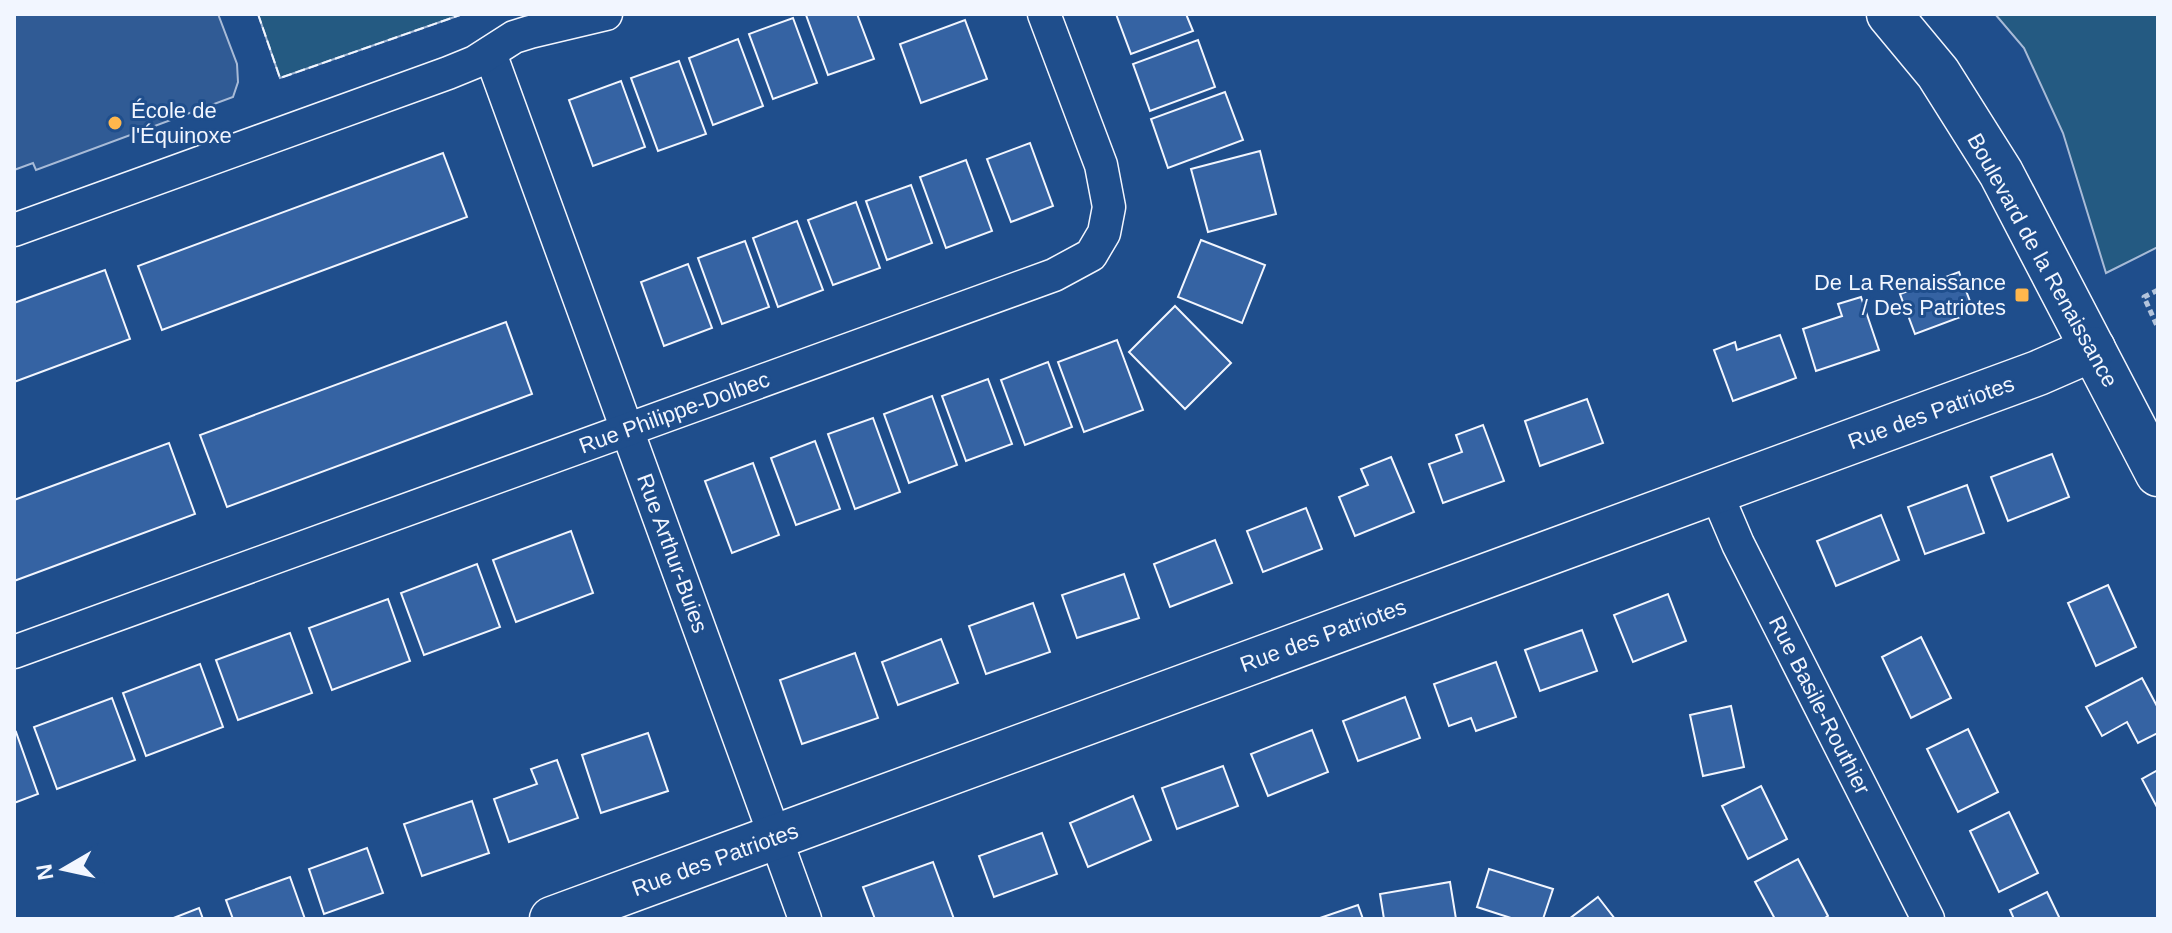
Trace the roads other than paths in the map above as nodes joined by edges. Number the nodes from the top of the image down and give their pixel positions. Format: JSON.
{"nodes":[{"id":1,"x":606,"y":14,"type":"edge"},
{"id":2,"x":1044,"y":14,"type":"edge"},
{"id":3,"x":1889,"y":14,"type":"edge"},
{"id":4,"x":490,"y":53,"type":"junction"},
{"id":5,"x":14,"y":230,"type":"edge"},
{"id":6,"x":2093,"y":349,"type":"junction"},
{"id":7,"x":628,"y":429,"type":"junction"},
{"id":8,"x":2158,"y":474,"type":"edge"},
{"id":9,"x":1715,"y":490,"type":"junction"},
{"id":10,"x":14,"y":652,"type":"edge"},
{"id":11,"x":775,"y":837,"type":"junction"},
{"id":12,"x":552,"y":919,"type":"edge"},
{"id":13,"x":805,"y":919,"type":"edge"},
{"id":14,"x":1928,"y":919,"type":"edge"}],
"edges":[{"from":1,"to":4,"type":"street"},
{"from":2,"to":7,"type":"street","name":"Rue Philippe-Dolbec"},
{"from":3,"to":6,"type":"street","name":"Boulevard de la Renaissance"},
{"from":4,"to":5,"type":"street"},
{"from":4,"to":7,"type":"street","name":"Rue Arthur-Buies"},
{"from":6,"to":8,"type":"street","name":"Boulevard de la Renaissance"},
{"from":6,"to":9,"type":"street","name":"Rue des Patriotes"},
{"from":7,"to":10,"type":"street","name":"Rue Philippe-Dolbec"},
{"from":7,"to":11,"type":"street","name":"Rue Arthur-Buies"},
{"from":9,"to":11,"type":"street","name":"Rue des Patriotes"},
{"from":9,"to":14,"type":"street","name":"Rue Basile-Routhier"},
{"from":11,"to":12,"type":"street","name":"Rue des Patriotes"},
{"from":11,"to":13,"type":"street","name":"Rue Arthur-Buies"}]}
